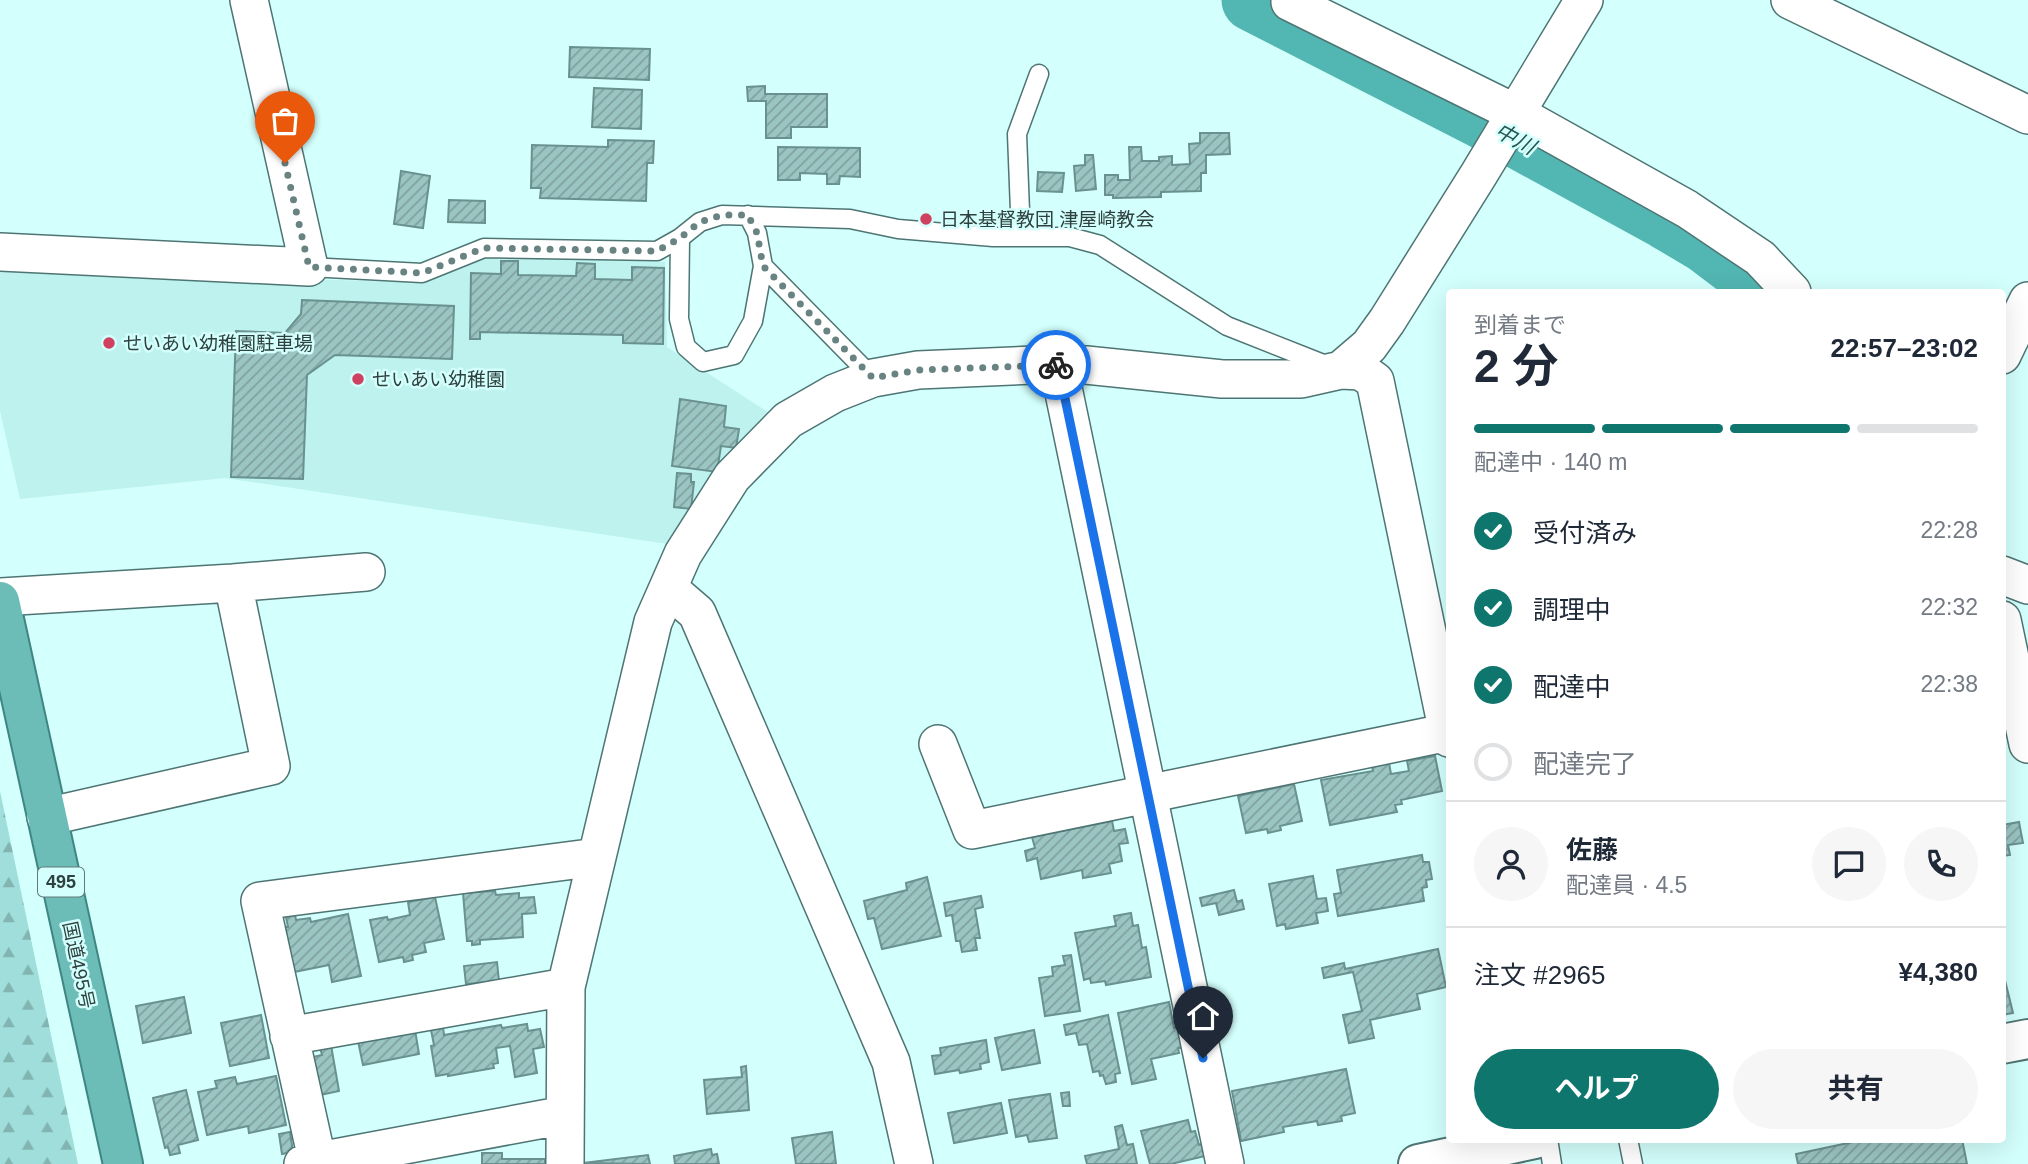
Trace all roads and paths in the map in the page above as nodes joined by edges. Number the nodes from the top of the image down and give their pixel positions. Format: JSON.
{"nodes":[{"id":1,"x":248,"y":0,"type":"edge"},
{"id":2,"x":1584,"y":0,"type":"edge"},
{"id":3,"x":1790,"y":0,"type":"edge"},
{"id":4,"x":1290,"y":2,"type":"dead end"},
{"id":5,"x":1039,"y":74,"type":"dead end"},
{"id":6,"x":2028,"y":115,"type":"edge"},
{"id":7,"x":1508,"y":125,"type":"junction"},
{"id":8,"x":748,"y":215,"type":"junction"},
{"id":9,"x":1021,"y":237,"type":"junction"},
{"id":10,"x":680,"y":238,"type":"junction"},
{"id":11,"x":0,"y":252,"type":"edge"},
{"id":12,"x":763,"y":266,"type":"junction"},
{"id":13,"x":309,"y":267,"type":"junction"},
{"id":14,"x":1789,"y":289,"type":"edge"},
{"id":15,"x":2028,"y":301,"type":"edge"},
{"id":16,"x":2006,"y":347,"type":"edge"},
{"id":17,"x":1058,"y":365,"type":"junction"},
{"id":18,"x":1341,"y":370,"type":"junction"},
{"id":19,"x":873,"y":378,"type":"junction"},
{"id":20,"x":366,"y":572,"type":"dead end"},
{"id":21,"x":2006,"y":577,"type":"edge"},
{"id":22,"x":233,"y":583,"type":"junction"},
{"id":23,"x":2028,"y":585,"type":"edge"},
{"id":24,"x":668,"y":588,"type":"junction"},
{"id":25,"x":0,"y":599,"type":"edge"},
{"id":26,"x":2006,"y":639,"type":"edge"},
{"id":27,"x":1446,"y":720,"type":"edge"},
{"id":28,"x":1446,"y":735,"type":"edge"},
{"id":29,"x":939,"y":744,"type":"dead end"},
{"id":30,"x":2028,"y":744,"type":"edge"},
{"id":31,"x":1149,"y":793,"type":"junction"},
{"id":32,"x":46,"y":817,"type":"junction"},
{"id":33,"x":597,"y":857,"type":"junction"},
{"id":34,"x":566,"y":987,"type":"junction"},
{"id":35,"x":289,"y":1036,"type":"junction"},
{"id":36,"x":2028,"y":1039,"type":"edge"},
{"id":37,"x":2006,"y":1043,"type":"edge"},
{"id":38,"x":565,"y":1115,"type":"junction"},
{"id":39,"x":1522,"y":1143,"type":"edge"},
{"id":40,"x":1549,"y":1143,"type":"edge"},
{"id":41,"x":1629,"y":1143,"type":"edge"},
{"id":42,"x":1475,"y":1158,"type":"edge"},
{"id":43,"x":313,"y":1163,"type":"edge"},
{"id":44,"x":123,"y":1164,"type":"edge"},
{"id":45,"x":565,"y":1164,"type":"edge"},
{"id":46,"x":914,"y":1164,"type":"edge"},
{"id":47,"x":1225,"y":1164,"type":"edge"},
{"id":48,"x":1418,"y":1164,"type":"edge"},
{"id":49,"x":1552,"y":1164,"type":"edge"},
{"id":50,"x":1633,"y":1164,"type":"edge"}],
"edges":[{"from":1,"to":13,"type":"street"},
{"from":2,"to":7,"type":"street"},
{"from":3,"to":6,"type":"street"},
{"from":4,"to":7,"type":"street"},
{"from":5,"to":9,"type":"lane"},
{"from":7,"to":14,"type":"street"},
{"from":7,"to":18,"type":"street"},
{"from":8,"to":9,"type":"lane"},
{"from":8,"to":10,"type":"lane"},
{"from":8,"to":12,"type":"lane"},
{"from":9,"to":18,"type":"lane"},
{"from":10,"to":12,"type":"lane"},
{"from":10,"to":13,"type":"lane"},
{"from":11,"to":13,"type":"street"},
{"from":12,"to":19,"type":"lane"},
{"from":15,"to":16,"type":"street"},
{"from":17,"to":18,"type":"street"},
{"from":17,"to":19,"type":"street"},
{"from":17,"to":31,"type":"street"},
{"from":18,"to":27,"type":"street"},
{"from":19,"to":24,"type":"street"},
{"from":20,"to":22,"type":"street"},
{"from":21,"to":23,"type":"street"},
{"from":22,"to":25,"type":"street"},
{"from":22,"to":32,"type":"street"},
{"from":24,"to":33,"type":"street"},
{"from":24,"to":46,"type":"street"},
{"from":25,"to":32,"type":"highway","name":"国道495号","number":"495"},
{"from":26,"to":30,"type":"street"},
{"from":28,"to":31,"type":"street"},
{"from":29,"to":31,"type":"street"},
{"from":31,"to":47,"type":"street"},
{"from":32,"to":44,"type":"highway","name":"国道495号","number":"495"},
{"from":33,"to":34,"type":"street"},
{"from":33,"to":35,"type":"street"},
{"from":34,"to":35,"type":"street"},
{"from":34,"to":38,"type":"street"},
{"from":35,"to":43,"type":"street"},
{"from":36,"to":37,"type":"street"},
{"from":38,"to":43,"type":"street"},
{"from":38,"to":45,"type":"street"},
{"from":39,"to":42,"type":"street"},
{"from":40,"to":49,"type":"lane"},
{"from":41,"to":50,"type":"lane"},
{"from":42,"to":48,"type":"street"}]}
